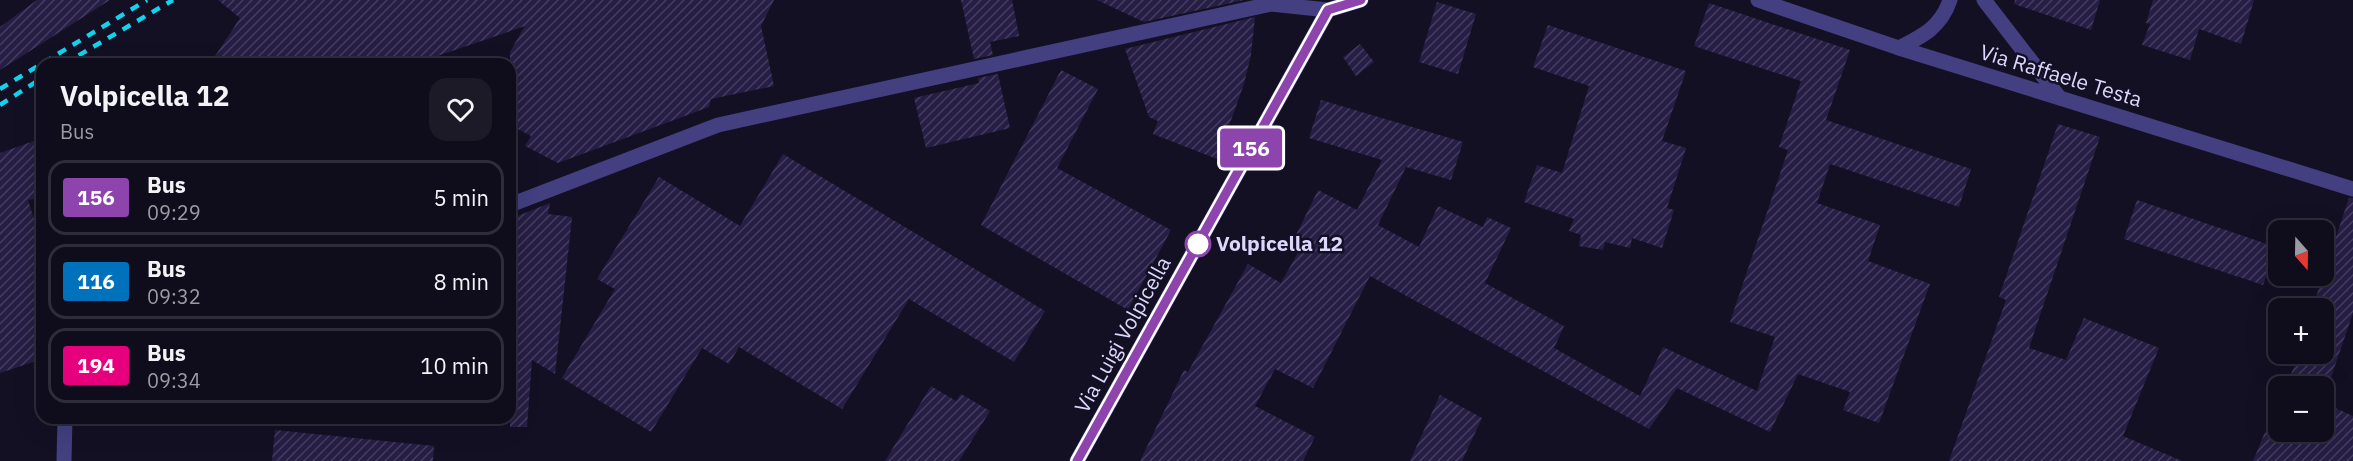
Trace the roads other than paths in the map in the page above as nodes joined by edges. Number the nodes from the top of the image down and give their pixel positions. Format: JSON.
{"nodes":[{"id":1,"x":1361,"y":0,"type":"edge"},
{"id":2,"x":1758,"y":0,"type":"edge"},
{"id":3,"x":1950,"y":0,"type":"edge"},
{"id":4,"x":1984,"y":0,"type":"edge"},
{"id":5,"x":1271,"y":2,"type":"edge"},
{"id":6,"x":1328,"y":10,"type":"junction"},
{"id":7,"x":1899,"y":48,"type":"junction"},
{"id":8,"x":2059,"y":97,"type":"junction"},
{"id":9,"x":2353,"y":189,"type":"edge"},
{"id":10,"x":516,"y":203,"type":"edge"},
{"id":11,"x":65,"y":424,"type":"edge"},
{"id":12,"x":64,"y":461,"type":"edge"},
{"id":13,"x":1077,"y":461,"type":"edge"}],
"edges":[{"from":1,"to":6,"type":"street"},
{"from":2,"to":7,"type":"street","name":"Via Raffaele Testa"},
{"from":3,"to":7,"type":"street"},
{"from":4,"to":8,"type":"street"},
{"from":5,"to":6,"type":"street"},
{"from":5,"to":10,"type":"street"},
{"from":6,"to":13,"type":"street","name":"Via Luigi Volpicella"},
{"from":7,"to":8,"type":"street","name":"Via Raffaele Testa"},
{"from":8,"to":9,"type":"street","name":"Via Raffaele Testa"},
{"from":11,"to":12,"type":"street"}]}
